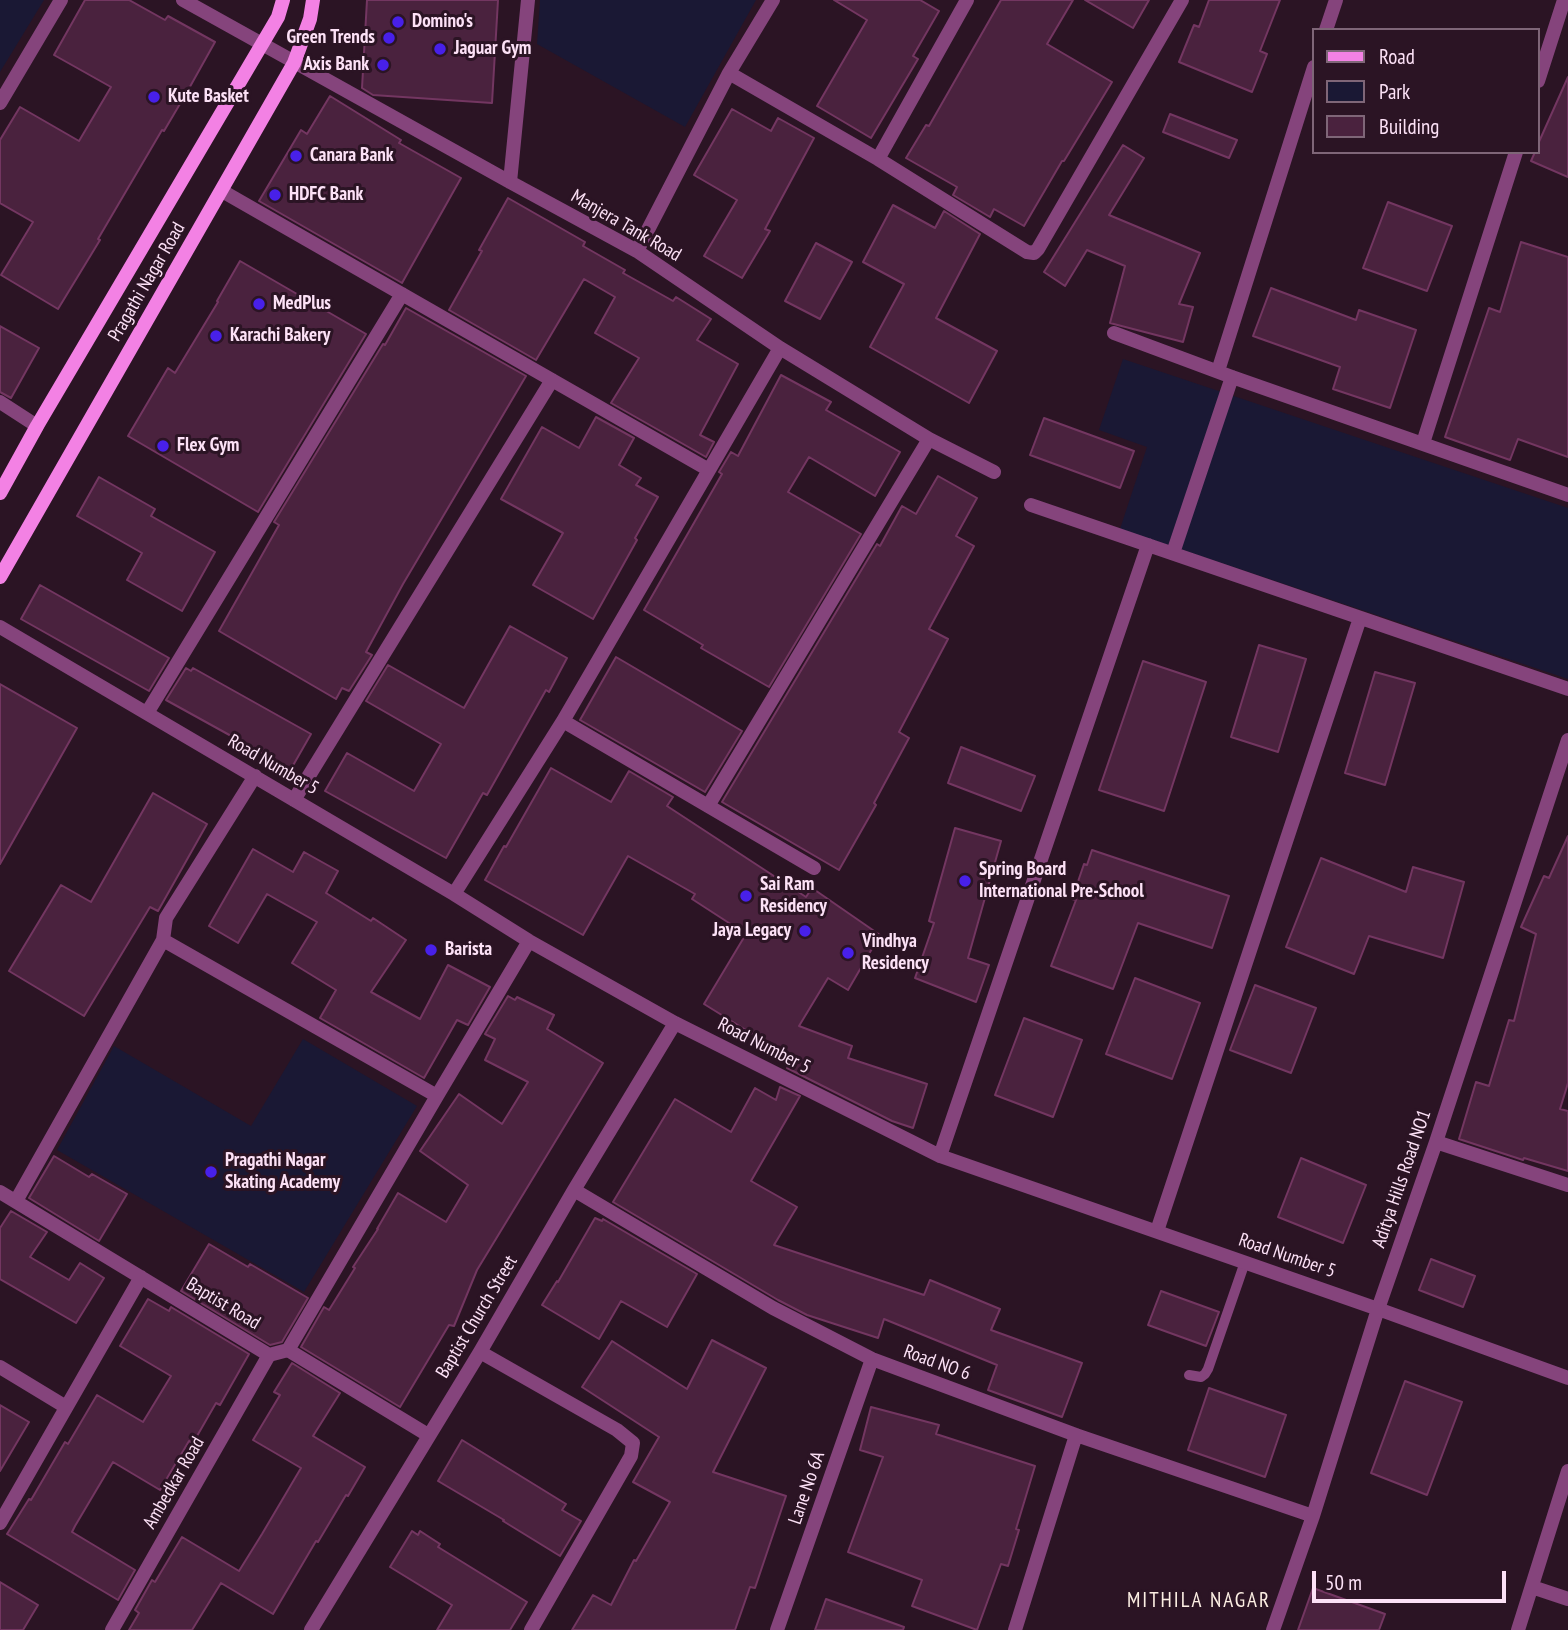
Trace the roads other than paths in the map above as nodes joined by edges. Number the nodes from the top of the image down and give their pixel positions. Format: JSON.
{"nodes":[{"id":1,"x":61,"y":0,"type":"edge"},
{"id":2,"x":183,"y":0,"type":"edge"},
{"id":3,"x":283,"y":0,"type":"edge"},
{"id":4,"x":313,"y":0,"type":"edge"},
{"id":5,"x":528,"y":0,"type":"edge"},
{"id":6,"x":773,"y":0,"type":"edge"},
{"id":7,"x":967,"y":0,"type":"edge"},
{"id":8,"x":1182,"y":0,"type":"edge"},
{"id":9,"x":1336,"y":0,"type":"edge"},
{"id":10,"x":1564,"y":0,"type":"edge"},
{"id":11,"x":1327,"y":28,"type":"edge"},
{"id":12,"x":262,"y":44,"type":"junction"},
{"id":13,"x":294,"y":63,"type":"junction"},
{"id":14,"x":729,"y":73,"type":"junction"},
{"id":15,"x":1312,"y":74,"type":"edge"},
{"id":16,"x":1540,"y":75,"type":"edge"},
{"id":17,"x":0,"y":103,"type":"edge"},
{"id":18,"x":1515,"y":154,"type":"edge"},
{"id":19,"x":878,"y":159,"type":"junction"},
{"id":20,"x":510,"y":182,"type":"junction"},
{"id":21,"x":222,"y":191,"type":"junction"},
{"id":22,"x":637,"y":251,"type":"junction"},
{"id":23,"x":402,"y":294,"type":"junction"},
{"id":24,"x":1114,"y":333,"type":"dead end"},
{"id":25,"x":780,"y":348,"type":"junction"},
{"id":26,"x":1218,"y":371,"type":"junction"},
{"id":27,"x":1232,"y":377,"type":"junction"},
{"id":28,"x":552,"y":380,"type":"junction"},
{"id":29,"x":0,"y":402,"type":"edge"},
{"id":30,"x":37,"y":426,"type":"junction"},
{"id":31,"x":929,"y":439,"type":"junction"},
{"id":32,"x":1423,"y":443,"type":"junction"},
{"id":33,"x":709,"y":470,"type":"junction"},
{"id":34,"x":994,"y":472,"type":"dead end"},
{"id":35,"x":0,"y":493,"type":"edge"},
{"id":36,"x":1568,"y":495,"type":"edge"},
{"id":37,"x":1031,"y":505,"type":"dead end"},
{"id":38,"x":1148,"y":545,"type":"junction"},
{"id":39,"x":1173,"y":553,"type":"junction"},
{"id":40,"x":0,"y":577,"type":"edge"},
{"id":41,"x":1360,"y":618,"type":"junction"},
{"id":42,"x":0,"y":627,"type":"edge"},
{"id":43,"x":1568,"y":689,"type":"edge"},
{"id":44,"x":147,"y":713,"type":"junction"},
{"id":45,"x":563,"y":721,"type":"junction"},
{"id":46,"x":1568,"y":740,"type":"edge"},
{"id":47,"x":255,"y":776,"type":"junction"},
{"id":48,"x":294,"y":800,"type":"junction"},
{"id":49,"x":708,"y":806,"type":"junction"},
{"id":50,"x":814,"y":868,"type":"dead end"},
{"id":51,"x":454,"y":894,"type":"junction"},
{"id":52,"x":163,"y":940,"type":"junction"},
{"id":53,"x":529,"y":941,"type":"junction"},
{"id":54,"x":675,"y":1023,"type":"junction"},
{"id":55,"x":437,"y":1096,"type":"junction"},
{"id":56,"x":1436,"y":1142,"type":"junction"},
{"id":57,"x":940,"y":1156,"type":"junction"},
{"id":58,"x":1568,"y":1185,"type":"edge"},
{"id":59,"x":574,"y":1189,"type":"junction"},
{"id":60,"x":0,"y":1192,"type":"edge"},
{"id":61,"x":16,"y":1201,"type":"junction"},
{"id":62,"x":1157,"y":1231,"type":"junction"},
{"id":63,"x":1245,"y":1262,"type":"junction"},
{"id":64,"x":141,"y":1277,"type":"junction"},
{"id":65,"x":1378,"y":1308,"type":"junction"},
{"id":66,"x":288,"y":1350,"type":"junction"},
{"id":67,"x":480,"y":1352,"type":"junction"},
{"id":68,"x":270,"y":1355,"type":"junction"},
{"id":69,"x":872,"y":1359,"type":"junction"},
{"id":70,"x":0,"y":1367,"type":"edge"},
{"id":71,"x":1189,"y":1375,"type":"dead end"},
{"id":72,"x":1568,"y":1378,"type":"edge"},
{"id":73,"x":66,"y":1407,"type":"junction"},
{"id":74,"x":428,"y":1435,"type":"junction"},
{"id":75,"x":1076,"y":1435,"type":"junction"},
{"id":76,"x":1568,"y":1471,"type":"edge"},
{"id":77,"x":1313,"y":1516,"type":"junction"},
{"id":78,"x":0,"y":1523,"type":"edge"},
{"id":79,"x":1532,"y":1587,"type":"junction"},
{"id":80,"x":1568,"y":1599,"type":"edge"},
{"id":81,"x":113,"y":1630,"type":"edge"},
{"id":82,"x":311,"y":1630,"type":"edge"},
{"id":83,"x":531,"y":1630,"type":"edge"},
{"id":84,"x":778,"y":1630,"type":"edge"},
{"id":85,"x":1015,"y":1630,"type":"edge"},
{"id":86,"x":1273,"y":1630,"type":"edge"},
{"id":87,"x":1518,"y":1630,"type":"edge"}],
"edges":[{"from":1,"to":17,"type":"street"},
{"from":2,"to":12,"type":"street","name":"Manjera Tank Road"},
{"from":3,"to":12,"type":"main road","name":"Pragathi Nagar Road"},
{"from":4,"to":13,"type":"main road","name":"Pragathi Nagar Road"},
{"from":5,"to":20,"type":"street"},
{"from":6,"to":14,"type":"street"},
{"from":7,"to":19,"type":"street"},
{"from":8,"to":19,"type":"street"},
{"from":9,"to":11,"type":"street"},
{"from":10,"to":16,"type":"street"},
{"from":12,"to":13,"type":"street","name":"Manjera Tank Road"},
{"from":12,"to":30,"type":"main road","name":"Pragathi Nagar Road"},
{"from":13,"to":20,"type":"street","name":"Manjera Tank Road"},
{"from":13,"to":21,"type":"main road","name":"Pragathi Nagar Road"},
{"from":14,"to":19,"type":"street"},
{"from":14,"to":22,"type":"street"},
{"from":15,"to":26,"type":"street"},
{"from":18,"to":32,"type":"street"},
{"from":20,"to":22,"type":"street","name":"Manjera Tank Road"},
{"from":21,"to":23,"type":"street"},
{"from":21,"to":40,"type":"main road","name":"Pragathi Nagar Road"},
{"from":22,"to":25,"type":"street","name":"Manjera Tank Road"},
{"from":23,"to":28,"type":"street"},
{"from":23,"to":44,"type":"street"},
{"from":24,"to":26,"type":"street"},
{"from":25,"to":31,"type":"street","name":"Manjera Tank Road"},
{"from":25,"to":33,"type":"street"},
{"from":26,"to":27,"type":"street"},
{"from":27,"to":32,"type":"street"},
{"from":27,"to":39,"type":"street"},
{"from":28,"to":33,"type":"street"},
{"from":28,"to":48,"type":"street"},
{"from":29,"to":30,"type":"street"},
{"from":30,"to":35,"type":"main road","name":"Pragathi Nagar Road"},
{"from":31,"to":34,"type":"street","name":"Manjera Tank Road"},
{"from":31,"to":49,"type":"street"},
{"from":32,"to":36,"type":"street"},
{"from":33,"to":45,"type":"street"},
{"from":37,"to":38,"type":"street"},
{"from":38,"to":39,"type":"street"},
{"from":38,"to":57,"type":"street"},
{"from":39,"to":41,"type":"street"},
{"from":41,"to":43,"type":"street"},
{"from":41,"to":62,"type":"street"},
{"from":42,"to":44,"type":"street","name":"Road Number 5"},
{"from":44,"to":47,"type":"street","name":"Road Number 5"},
{"from":45,"to":49,"type":"street"},
{"from":45,"to":51,"type":"street"},
{"from":46,"to":56,"type":"street","name":"Aditya Hills Road NO1"},
{"from":47,"to":48,"type":"street","name":"Road Number 5"},
{"from":47,"to":52,"type":"street"},
{"from":48,"to":51,"type":"street","name":"Road Number 5"},
{"from":49,"to":50,"type":"street"},
{"from":51,"to":53,"type":"street","name":"Road Number 5"},
{"from":52,"to":55,"type":"street"},
{"from":52,"to":61,"type":"street"},
{"from":53,"to":54,"type":"street","name":"Road Number 5"},
{"from":53,"to":55,"type":"street"},
{"from":54,"to":57,"type":"street","name":"Road Number 5"},
{"from":54,"to":59,"type":"street","name":"Baptist Church Street"},
{"from":55,"to":66,"type":"street"},
{"from":56,"to":58,"type":"street"},
{"from":56,"to":65,"type":"street","name":"Aditya Hills Road NO1"},
{"from":57,"to":62,"type":"street","name":"Road Number 5"},
{"from":59,"to":67,"type":"street","name":"Baptist Church Street"},
{"from":59,"to":69,"type":"street","name":"Road NO 6"},
{"from":60,"to":61,"type":"street","name":"Baptist Road"},
{"from":61,"to":64,"type":"street","name":"Baptist Road"},
{"from":62,"to":63,"type":"street","name":"Road Number 5"},
{"from":63,"to":65,"type":"street","name":"Road Number 5"},
{"from":63,"to":71,"type":"lane"},
{"from":64,"to":68,"type":"street","name":"Baptist Road"},
{"from":64,"to":73,"type":"street"},
{"from":65,"to":72,"type":"street","name":"Road Number 5"},
{"from":65,"to":77,"type":"street","name":"Aditya Hills Road NO1"},
{"from":66,"to":68,"type":"street","name":"Baptist Road"},
{"from":66,"to":74,"type":"street"},
{"from":67,"to":74,"type":"street","name":"Baptist Church Street"},
{"from":67,"to":83,"type":"street"},
{"from":68,"to":81,"type":"street","name":"Ambedkar Road"},
{"from":69,"to":75,"type":"street","name":"Road NO 6"},
{"from":69,"to":84,"type":"street","name":"Lane No 6A"},
{"from":70,"to":73,"type":"street"},
{"from":73,"to":78,"type":"street"},
{"from":74,"to":82,"type":"street","name":"Baptist Church Street"},
{"from":75,"to":77,"type":"street","name":"Road NO 6"},
{"from":75,"to":85,"type":"street"},
{"from":76,"to":79,"type":"street"},
{"from":77,"to":86,"type":"street","name":"Aditya Hills Road NO1"},
{"from":79,"to":80,"type":"street"},
{"from":79,"to":87,"type":"street"}]}
